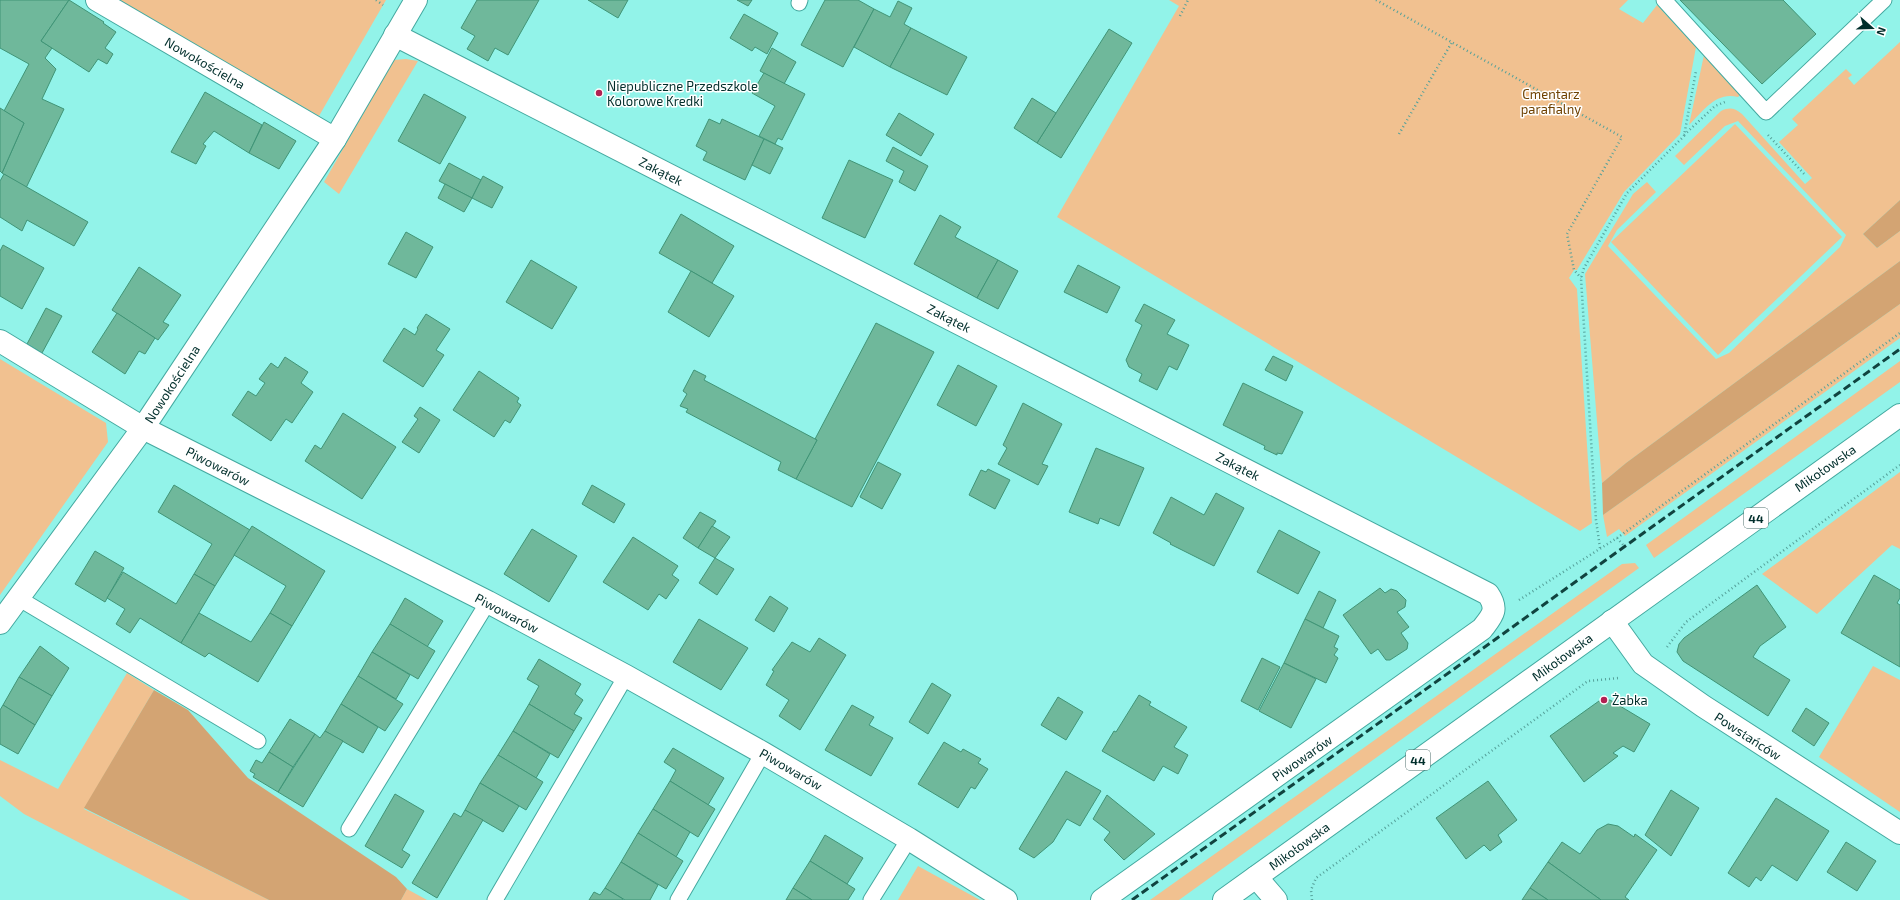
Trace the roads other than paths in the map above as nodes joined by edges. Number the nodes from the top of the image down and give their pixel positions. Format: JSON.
{"nodes":[{"id":1,"x":97,"y":0,"type":"edge"},
{"id":2,"x":416,"y":0,"type":"edge"},
{"id":3,"x":1664,"y":0,"type":"edge"},
{"id":4,"x":1884,"y":0,"type":"edge"},
{"id":5,"x":395,"y":35,"type":"junction"},
{"id":6,"x":335,"y":139,"type":"junction"},
{"id":7,"x":0,"y":341,"type":"edge"},
{"id":8,"x":1900,"y":415,"type":"edge"},
{"id":9,"x":143,"y":428,"type":"junction"},
{"id":10,"x":18,"y":598,"type":"junction"},
{"id":11,"x":488,"y":602,"type":"junction"},
{"id":12,"x":1495,"y":609,"type":"joint"},
{"id":13,"x":1612,"y":621,"type":"junction"},
{"id":14,"x":0,"y":623,"type":"edge"},
{"id":15,"x":626,"y":676,"type":"junction"},
{"id":16,"x":258,"y":741,"type":"dead end"},
{"id":17,"x":763,"y":753,"type":"junction"},
{"id":18,"x":349,"y":829,"type":"dead end"},
{"id":19,"x":1900,"y":833,"type":"edge"},
{"id":20,"x":908,"y":839,"type":"junction"},
{"id":21,"x":1256,"y":877,"type":"junction"},
{"id":22,"x":495,"y":900,"type":"edge"},
{"id":23,"x":678,"y":900,"type":"edge"},
{"id":24,"x":871,"y":900,"type":"edge"},
{"id":25,"x":1006,"y":900,"type":"edge"},
{"id":26,"x":1102,"y":900,"type":"edge"},
{"id":27,"x":1224,"y":900,"type":"edge"},
{"id":28,"x":1276,"y":900,"type":"edge"}],
"edges":[{"from":1,"to":6,"type":"street","name":"Nowokościelna"},
{"from":2,"to":5,"type":"street","name":"Nowokościelna"},
{"from":3,"to":4,"type":"lane"},
{"from":5,"to":6,"type":"street","name":"Nowokościelna"},
{"from":5,"to":12,"type":"street","name":"Zakątek"},
{"from":6,"to":9,"type":"street","name":"Nowokościelna"},
{"from":7,"to":9,"type":"street","name":"Piwowarów"},
{"from":8,"to":13,"type":"street","name":"Mikołowska","number":"44"},
{"from":9,"to":10,"type":"street","name":"Nowokościelna"},
{"from":9,"to":11,"type":"street","name":"Piwowarów"},
{"from":10,"to":14,"type":"street","name":"Nowokościelna"},
{"from":10,"to":16,"type":"lane"},
{"from":11,"to":15,"type":"street","name":"Piwowarów"},
{"from":11,"to":18,"type":"lane"},
{"from":12,"to":26,"type":"street","name":"Piwowarów"},
{"from":13,"to":19,"type":"street","name":"Powstańców"},
{"from":13,"to":21,"type":"street","name":"Mikołowska","number":"44"},
{"from":15,"to":17,"type":"street","name":"Piwowarów"},
{"from":15,"to":22,"type":"lane"},
{"from":17,"to":20,"type":"street","name":"Piwowarów"},
{"from":17,"to":23,"type":"lane"},
{"from":20,"to":24,"type":"lane"},
{"from":20,"to":25,"type":"street","name":"Piwowarów"},
{"from":21,"to":27,"type":"street","name":"Mikołowska","number":"44"},
{"from":21,"to":28,"type":"street"}]}
